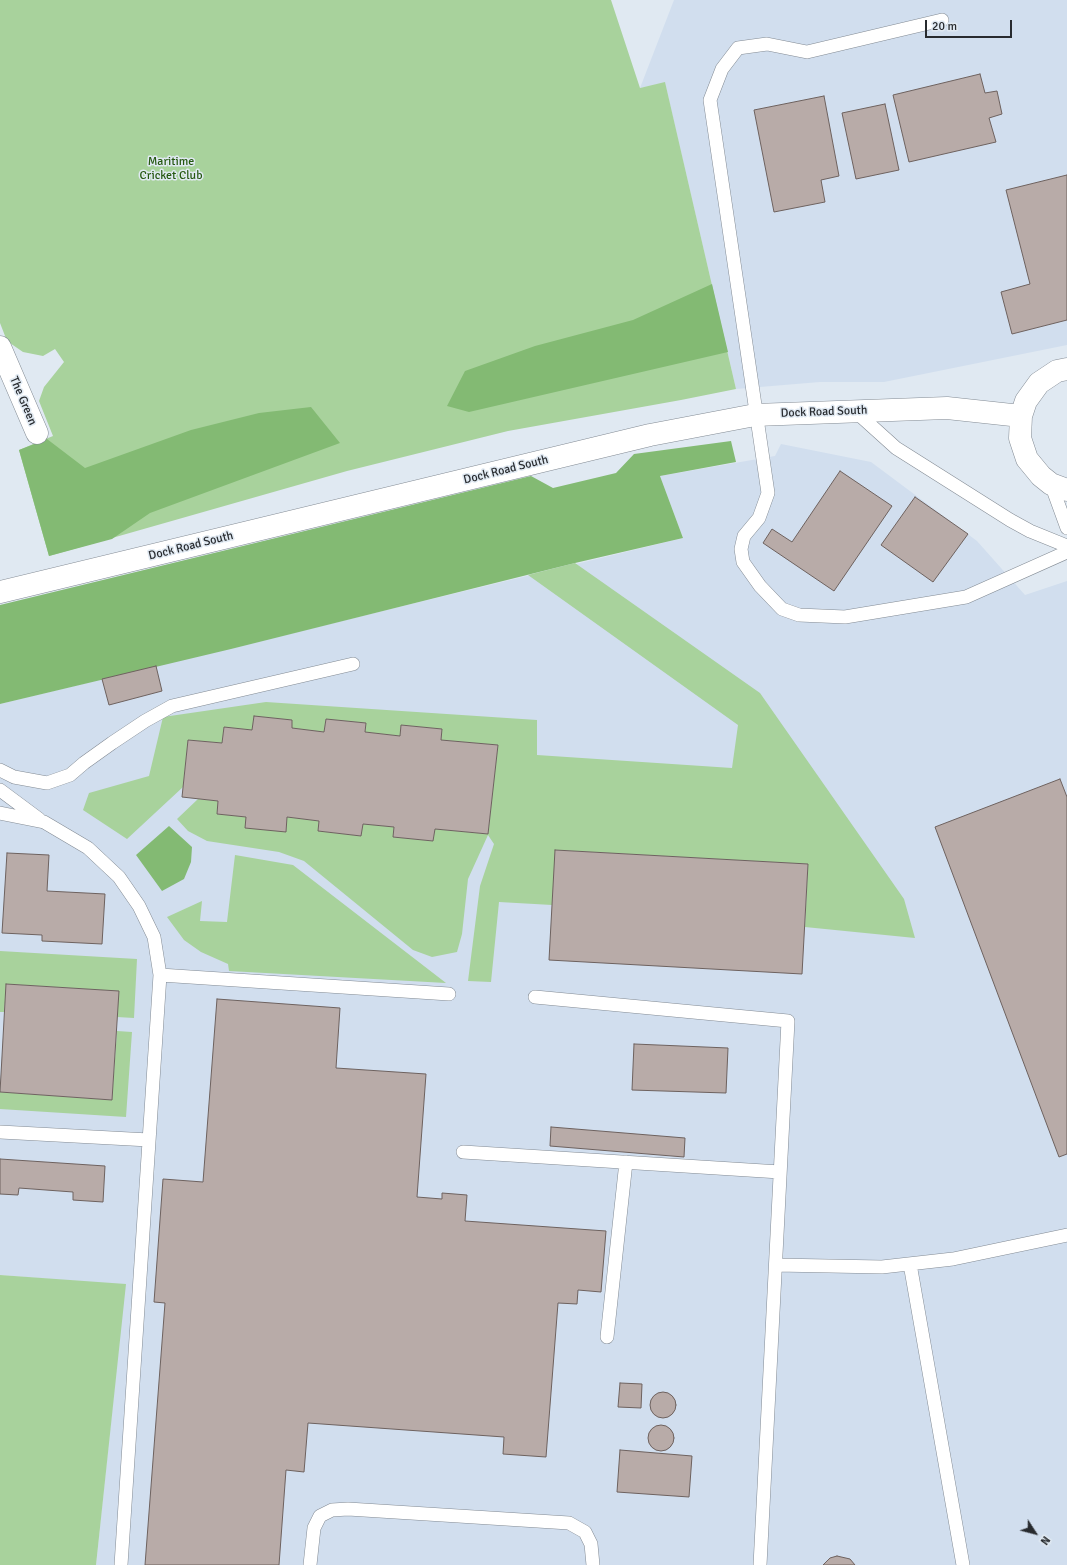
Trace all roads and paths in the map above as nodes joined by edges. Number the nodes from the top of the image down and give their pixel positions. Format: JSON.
{"nodes":[{"id":1,"x":942,"y":20,"type":"dead end"},
{"id":2,"x":0,"y":348,"type":"edge"},
{"id":3,"x":1067,"y":369,"type":"edge"},
{"id":4,"x":855,"y":411,"type":"junction"},
{"id":5,"x":756,"y":415,"type":"junction"},
{"id":6,"x":1021,"y":416,"type":"junction"},
{"id":7,"x":37,"y":433,"type":"dead end"},
{"id":8,"x":1059,"y":487,"type":"edge"},
{"id":9,"x":1067,"y":528,"type":"edge"},
{"id":10,"x":1067,"y":546,"type":"edge"},
{"id":11,"x":1067,"y":552,"type":"edge"},
{"id":12,"x":0,"y":592,"type":"edge"},
{"id":13,"x":353,"y":664,"type":"dead end"},
{"id":14,"x":0,"y":770,"type":"edge"},
{"id":15,"x":0,"y":790,"type":"edge"},
{"id":16,"x":0,"y":812,"type":"edge"},
{"id":17,"x":44,"y":822,"type":"junction"},
{"id":18,"x":160,"y":975,"type":"junction"},
{"id":19,"x":449,"y":994,"type":"dead end"},
{"id":20,"x":535,"y":998,"type":"dead end"},
{"id":21,"x":0,"y":1132,"type":"edge"},
{"id":22,"x":149,"y":1140,"type":"junction"},
{"id":23,"x":463,"y":1152,"type":"dead end"},
{"id":24,"x":626,"y":1162,"type":"junction"},
{"id":25,"x":780,"y":1172,"type":"junction"},
{"id":26,"x":1067,"y":1235,"type":"edge"},
{"id":27,"x":910,"y":1264,"type":"junction"},
{"id":28,"x":776,"y":1265,"type":"junction"},
{"id":29,"x":607,"y":1337,"type":"dead end"},
{"id":30,"x":121,"y":1565,"type":"edge"},
{"id":31,"x":310,"y":1565,"type":"edge"},
{"id":32,"x":593,"y":1565,"type":"edge"},
{"id":33,"x":760,"y":1565,"type":"edge"},
{"id":34,"x":963,"y":1565,"type":"edge"}],
"edges":[{"from":1,"to":5,"type":"lane"},
{"from":2,"to":7,"type":"street","name":"The Green"},
{"from":3,"to":6,"type":"street"},
{"from":4,"to":5,"type":"street","name":"Dock Road South"},
{"from":4,"to":6,"type":"street","name":"Dock Road South"},
{"from":4,"to":10,"type":"lane"},
{"from":5,"to":11,"type":"lane"},
{"from":5,"to":12,"type":"street","name":"Dock Road South"},
{"from":6,"to":8,"type":"street"},
{"from":8,"to":9,"type":"lane"},
{"from":13,"to":14,"type":"lane"},
{"from":15,"to":17,"type":"lane"},
{"from":16,"to":17,"type":"lane"},
{"from":17,"to":18,"type":"lane"},
{"from":18,"to":19,"type":"lane"},
{"from":18,"to":22,"type":"lane"},
{"from":20,"to":25,"type":"lane"},
{"from":21,"to":22,"type":"lane"},
{"from":22,"to":30,"type":"lane"},
{"from":23,"to":24,"type":"lane"},
{"from":24,"to":25,"type":"lane"},
{"from":24,"to":29,"type":"lane"},
{"from":25,"to":28,"type":"lane"},
{"from":26,"to":27,"type":"lane"},
{"from":27,"to":28,"type":"lane"},
{"from":27,"to":34,"type":"lane"},
{"from":28,"to":33,"type":"lane"},
{"from":31,"to":32,"type":"lane"}]}
